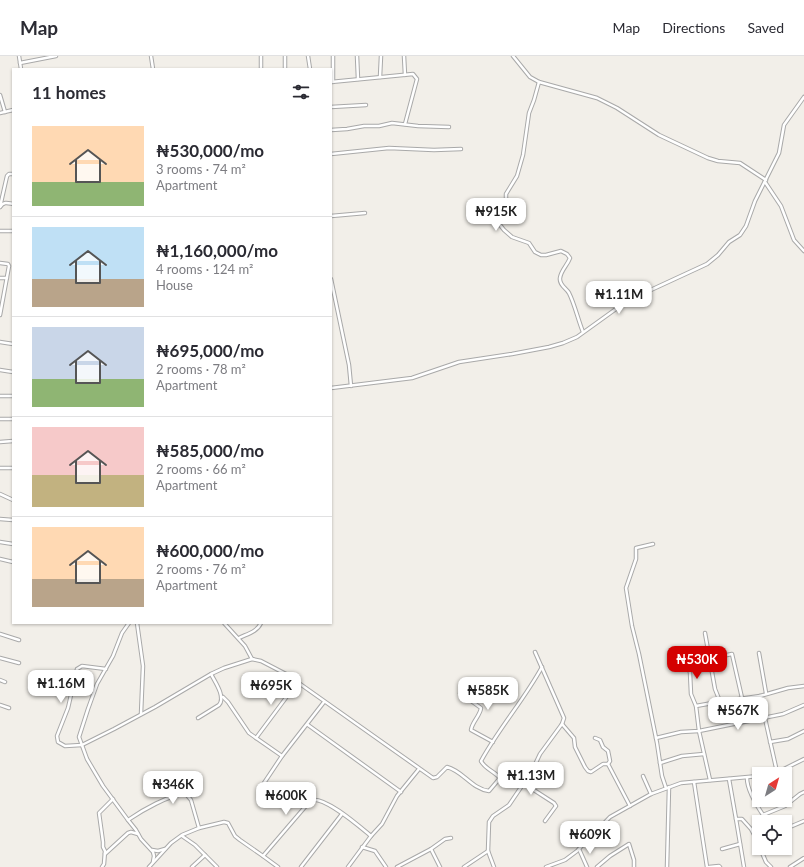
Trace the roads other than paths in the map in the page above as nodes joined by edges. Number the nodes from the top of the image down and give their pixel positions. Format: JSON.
{"nodes":[{"id":1,"x":19,"y":56,"type":"edge"},
{"id":2,"x":56,"y":56,"type":"edge"},
{"id":3,"x":151,"y":56,"type":"edge"},
{"id":4,"x":261,"y":56,"type":"edge"},
{"id":5,"x":285,"y":56,"type":"edge"},
{"id":6,"x":308,"y":56,"type":"edge"},
{"id":7,"x":333,"y":56,"type":"edge"},
{"id":8,"x":357,"y":56,"type":"edge"},
{"id":9,"x":381,"y":56,"type":"edge"},
{"id":10,"x":404,"y":56,"type":"edge"},
{"id":11,"x":513,"y":56,"type":"edge"},
{"id":12,"x":20,"y":63,"type":"junction"},
{"id":13,"x":21,"y":68,"type":"edge"},
{"id":14,"x":153,"y":68,"type":"edge"},
{"id":15,"x":261,"y":68,"type":"edge"},
{"id":16,"x":285,"y":68,"type":"edge"},
{"id":17,"x":310,"y":68,"type":"edge"},
{"id":18,"x":405,"y":75,"type":"junction"},
{"id":19,"x":380,"y":78,"type":"junction"},
{"id":20,"x":358,"y":79,"type":"junction"},
{"id":21,"x":332,"y":82,"type":"edge"},
{"id":22,"x":539,"y":82,"type":"junction"},
{"id":23,"x":0,"y":95,"type":"edge"},
{"id":24,"x":804,"y":97,"type":"edge"},
{"id":25,"x":366,"y":104,"type":"dead end"},
{"id":26,"x":332,"y":106,"type":"edge"},
{"id":27,"x":12,"y":110,"type":"edge"},
{"id":28,"x":5,"y":112,"type":"junction"},
{"id":29,"x":0,"y":113,"type":"edge"},
{"id":30,"x":405,"y":124,"type":"junction"},
{"id":31,"x":449,"y":127,"type":"dead end"},
{"id":32,"x":332,"y":130,"type":"edge"},
{"id":33,"x":461,"y":148,"type":"dead end"},
{"id":34,"x":332,"y":154,"type":"edge"},
{"id":35,"x":12,"y":174,"type":"edge"},
{"id":36,"x":765,"y":181,"type":"junction"},
{"id":37,"x":1,"y":195,"type":"edge"},
{"id":38,"x":12,"y":204,"type":"edge"},
{"id":39,"x":0,"y":207,"type":"edge"},
{"id":40,"x":365,"y":213,"type":"dead end"},
{"id":41,"x":332,"y":216,"type":"edge"},
{"id":42,"x":0,"y":231,"type":"edge"},
{"id":43,"x":12,"y":231,"type":"edge"},
{"id":44,"x":804,"y":251,"type":"edge"},
{"id":45,"x":0,"y":263,"type":"edge"},
{"id":46,"x":8,"y":264,"type":"junction"},
{"id":47,"x":12,"y":264,"type":"edge"},
{"id":48,"x":0,"y":278,"type":"edge"},
{"id":49,"x":7,"y":278,"type":"junction"},
{"id":50,"x":332,"y":284,"type":"edge"},
{"id":51,"x":0,"y":315,"type":"edge"},
{"id":52,"x":583,"y":332,"type":"junction"},
{"id":53,"x":0,"y":342,"type":"edge"},
{"id":54,"x":12,"y":344,"type":"edge"},
{"id":55,"x":0,"y":370,"type":"edge"},
{"id":56,"x":12,"y":372,"type":"edge"},
{"id":57,"x":351,"y":386,"type":"junction"},
{"id":58,"x":332,"y":388,"type":"edge"},
{"id":59,"x":0,"y":396,"type":"edge"},
{"id":60,"x":12,"y":396,"type":"edge"},
{"id":61,"x":0,"y":419,"type":"edge"},
{"id":62,"x":12,"y":420,"type":"edge"},
{"id":63,"x":12,"y":441,"type":"edge"},
{"id":64,"x":0,"y":442,"type":"edge"},
{"id":65,"x":0,"y":468,"type":"edge"},
{"id":66,"x":12,"y":468,"type":"edge"},
{"id":67,"x":0,"y":494,"type":"edge"},
{"id":68,"x":12,"y":500,"type":"edge"},
{"id":69,"x":0,"y":519,"type":"edge"},
{"id":70,"x":12,"y":520,"type":"edge"},
{"id":71,"x":0,"y":542,"type":"edge"},
{"id":72,"x":12,"y":544,"type":"edge"},
{"id":73,"x":653,"y":544,"type":"dead end"},
{"id":74,"x":0,"y":559,"type":"edge"},
{"id":75,"x":12,"y":562,"type":"edge"},
{"id":76,"x":128,"y":624,"type":"edge"},
{"id":77,"x":137,"y":624,"type":"edge"},
{"id":78,"x":225,"y":624,"type":"edge"},
{"id":79,"x":261,"y":624,"type":"edge"},
{"id":80,"x":705,"y":632,"type":"dead end"},
{"id":81,"x":0,"y":634,"type":"edge"},
{"id":82,"x":239,"y":638,"type":"junction"},
{"id":83,"x":19,"y":640,"type":"dead end"},
{"id":84,"x":535,"y":652,"type":"dead end"},
{"id":85,"x":759,"y":653,"type":"dead end"},
{"id":86,"x":0,"y":658,"type":"edge"},
{"id":87,"x":686,"y":658,"type":"dead end"},
{"id":88,"x":710,"y":658,"type":"junction"},
{"id":89,"x":252,"y":659,"type":"junction"},
{"id":90,"x":687,"y":662,"type":"junction"},
{"id":91,"x":18,"y":663,"type":"dead end"},
{"id":92,"x":542,"y":667,"type":"junction"},
{"id":93,"x":106,"y":669,"type":"junction"},
{"id":94,"x":211,"y":674,"type":"junction"},
{"id":95,"x":0,"y":680,"type":"edge"},
{"id":96,"x":5,"y":682,"type":"dead end"},
{"id":97,"x":297,"y":683,"type":"junction"},
{"id":98,"x":804,"y":686,"type":"edge"},
{"id":99,"x":460,"y":693,"type":"dead end"},
{"id":100,"x":766,"y":693,"type":"junction"},
{"id":101,"x":760,"y":696,"type":"junction"},
{"id":102,"x":223,"y":697,"type":"junction"},
{"id":103,"x":742,"y":698,"type":"junction"},
{"id":104,"x":324,"y":702,"type":"junction"},
{"id":105,"x":718,"y":702,"type":"junction"},
{"id":106,"x":0,"y":705,"type":"edge"},
{"id":107,"x":804,"y":705,"type":"edge"},
{"id":108,"x":696,"y":706,"type":"junction"},
{"id":109,"x":9,"y":708,"type":"dead end"},
{"id":110,"x":140,"y":714,"type":"junction"},
{"id":111,"x":198,"y":718,"type":"dead end"},
{"id":112,"x":765,"y":718,"type":"junction"},
{"id":113,"x":308,"y":724,"type":"junction"},
{"id":114,"x":562,"y":724,"type":"junction"},
{"id":115,"x":699,"y":731,"type":"junction"},
{"id":116,"x":804,"y":731,"type":"edge"},
{"id":117,"x":256,"y":738,"type":"junction"},
{"id":118,"x":595,"y":738,"type":"dead end"},
{"id":119,"x":656,"y":738,"type":"junction"},
{"id":120,"x":492,"y":742,"type":"junction"},
{"id":121,"x":770,"y":742,"type":"junction"},
{"id":122,"x":82,"y":745,"type":"junction"},
{"id":123,"x":704,"y":754,"type":"junction"},
{"id":124,"x":282,"y":756,"type":"junction"},
{"id":125,"x":804,"y":759,"type":"edge"},
{"id":126,"x":660,"y":763,"type":"junction"},
{"id":127,"x":608,"y":764,"type":"junction"},
{"id":128,"x":776,"y":767,"type":"edge"},
{"id":129,"x":787,"y":767,"type":"edge"},
{"id":130,"x":418,"y":769,"type":"junction"},
{"id":131,"x":643,"y":776,"type":"dead end"},
{"id":132,"x":752,"y":777,"type":"edge"},
{"id":133,"x":500,"y":778,"type":"junction"},
{"id":134,"x":747,"y":778,"type":"junction"},
{"id":135,"x":729,"y":779,"type":"junction"},
{"id":136,"x":710,"y":780,"type":"junction"},
{"id":137,"x":694,"y":782,"type":"junction"},
{"id":138,"x":523,"y":784,"type":"junction"},
{"id":139,"x":262,"y":786,"type":"dead end"},
{"id":140,"x":667,"y":787,"type":"junction"},
{"id":141,"x":401,"y":792,"type":"junction"},
{"id":142,"x":804,"y":792,"type":"edge"},
{"id":143,"x":651,"y":794,"type":"junction"},
{"id":144,"x":113,"y":799,"type":"junction"},
{"id":145,"x":630,"y":806,"type":"junction"},
{"id":146,"x":342,"y":814,"type":"junction"},
{"id":147,"x":763,"y":815,"type":"joint"},
{"id":148,"x":736,"y":819,"type":"junction"},
{"id":149,"x":128,"y":820,"type":"junction"},
{"id":150,"x":545,"y":821,"type":"dead end"},
{"id":151,"x":804,"y":821,"type":"edge"},
{"id":152,"x":792,"y":827,"type":"edge"},
{"id":153,"x":200,"y":828,"type":"junction"},
{"id":154,"x":752,"y":832,"type":"edge"},
{"id":155,"x":138,"y":834,"type":"junction"},
{"id":156,"x":182,"y":836,"type":"junction"},
{"id":157,"x":371,"y":836,"type":"junction"},
{"id":158,"x":451,"y":838,"type":"dead end"},
{"id":159,"x":740,"y":844,"type":"junction"},
{"id":160,"x":362,"y":847,"type":"junction"},
{"id":161,"x":165,"y":849,"type":"junction"},
{"id":162,"x":431,"y":849,"type":"junction"},
{"id":163,"x":722,"y":849,"type":"dead end"},
{"id":164,"x":152,"y":850,"type":"junction"},
{"id":165,"x":579,"y":850,"type":"junction"},
{"id":166,"x":488,"y":851,"type":"junction"},
{"id":167,"x":105,"y":854,"type":"junction"},
{"id":168,"x":205,"y":855,"type":"junction"},
{"id":169,"x":763,"y":855,"type":"edge"},
{"id":170,"x":263,"y":856,"type":"junction"},
{"id":171,"x":804,"y":858,"type":"edge"},
{"id":172,"x":154,"y":862,"type":"junction"},
{"id":173,"x":796,"y":865,"type":"edge"},
{"id":174,"x":102,"y":867,"type":"edge"},
{"id":175,"x":149,"y":867,"type":"edge"},
{"id":176,"x":192,"y":867,"type":"edge"},
{"id":177,"x":217,"y":867,"type":"edge"},
{"id":178,"x":278,"y":867,"type":"edge"},
{"id":179,"x":301,"y":867,"type":"edge"},
{"id":180,"x":348,"y":867,"type":"edge"},
{"id":181,"x":386,"y":867,"type":"edge"},
{"id":182,"x":397,"y":867,"type":"edge"},
{"id":183,"x":440,"y":867,"type":"edge"},
{"id":184,"x":464,"y":867,"type":"edge"},
{"id":185,"x":494,"y":867,"type":"edge"},
{"id":186,"x":546,"y":867,"type":"edge"},
{"id":187,"x":587,"y":867,"type":"edge"},
{"id":188,"x":597,"y":867,"type":"edge"},
{"id":189,"x":634,"y":867,"type":"edge"},
{"id":190,"x":667,"y":867,"type":"edge"},
{"id":191,"x":708,"y":867,"type":"edge"},
{"id":192,"x":720,"y":867,"type":"edge"},
{"id":193,"x":744,"y":867,"type":"edge"},
{"id":194,"x":771,"y":867,"type":"edge"},
{"id":195,"x":790,"y":867,"type":"edge"}],
"edges":[{"from":1,"to":12,"type":"street"},
{"from":2,"to":12,"type":"street"},
{"from":3,"to":14,"type":"street"},
{"from":4,"to":15,"type":"street"},
{"from":5,"to":16,"type":"street"},
{"from":6,"to":17,"type":"street"},
{"from":7,"to":21,"type":"street"},
{"from":8,"to":20,"type":"street"},
{"from":9,"to":19,"type":"street"},
{"from":10,"to":18,"type":"street"},
{"from":11,"to":22,"type":"street"},
{"from":12,"to":13,"type":"street"},
{"from":18,"to":19,"type":"street"},
{"from":18,"to":30,"type":"street"},
{"from":19,"to":20,"type":"street"},
{"from":20,"to":21,"type":"street"},
{"from":22,"to":36,"type":"street"},
{"from":22,"to":52,"type":"street"},
{"from":23,"to":28,"type":"street"},
{"from":24,"to":36,"type":"street"},
{"from":25,"to":26,"type":"street"},
{"from":27,"to":28,"type":"street"},
{"from":28,"to":29,"type":"street"},
{"from":30,"to":31,"type":"street"},
{"from":30,"to":32,"type":"street"},
{"from":33,"to":34,"type":"street"},
{"from":35,"to":37,"type":"street"},
{"from":36,"to":44,"type":"street"},
{"from":36,"to":52,"type":"street"},
{"from":37,"to":39,"type":"street"},
{"from":38,"to":39,"type":"street"},
{"from":40,"to":41,"type":"street"},
{"from":42,"to":43,"type":"street"},
{"from":45,"to":46,"type":"street"},
{"from":46,"to":47,"type":"street"},
{"from":46,"to":49,"type":"street"},
{"from":48,"to":49,"type":"street"},
{"from":49,"to":51,"type":"street"},
{"from":50,"to":57,"type":"street"},
{"from":52,"to":57,"type":"street"},
{"from":53,"to":54,"type":"street"},
{"from":55,"to":56,"type":"street"},
{"from":57,"to":58,"type":"street"},
{"from":59,"to":60,"type":"street"},
{"from":61,"to":62,"type":"street"},
{"from":63,"to":64,"type":"street"},
{"from":65,"to":66,"type":"street"},
{"from":67,"to":68,"type":"street"},
{"from":69,"to":70,"type":"street"},
{"from":71,"to":72,"type":"street"},
{"from":73,"to":119,"type":"street"},
{"from":74,"to":75,"type":"street"},
{"from":76,"to":93,"type":"street"},
{"from":77,"to":110,"type":"street"},
{"from":78,"to":82,"type":"street"},
{"from":79,"to":82,"type":"street"},
{"from":80,"to":88,"type":"street"},
{"from":81,"to":83,"type":"street"},
{"from":82,"to":89,"type":"street"},
{"from":84,"to":92,"type":"street"},
{"from":85,"to":100,"type":"street"},
{"from":86,"to":91,"type":"street"},
{"from":87,"to":90,"type":"street"},
{"from":88,"to":90,"type":"street"},
{"from":88,"to":103,"type":"street"},
{"from":88,"to":105,"type":"street"},
{"from":89,"to":94,"type":"street"},
{"from":89,"to":97,"type":"street"},
{"from":90,"to":108,"type":"street"},
{"from":92,"to":114,"type":"street"},
{"from":92,"to":120,"type":"street"},
{"from":93,"to":122,"type":"street"},
{"from":93,"to":122,"type":"street"},
{"from":94,"to":102,"type":"street"},
{"from":94,"to":110,"type":"street"},
{"from":95,"to":96,"type":"street"},
{"from":97,"to":104,"type":"street"},
{"from":97,"to":117,"type":"street"},
{"from":98,"to":100,"type":"street"},
{"from":99,"to":120,"type":"street"},
{"from":100,"to":101,"type":"street"},
{"from":101,"to":103,"type":"street"},
{"from":101,"to":112,"type":"street"},
{"from":102,"to":111,"type":"street"},
{"from":102,"to":117,"type":"street"},
{"from":103,"to":105,"type":"street"},
{"from":104,"to":113,"type":"street"},
{"from":104,"to":130,"type":"street"},
{"from":105,"to":108,"type":"street"},
{"from":106,"to":109,"type":"street"},
{"from":107,"to":112,"type":"street"},
{"from":108,"to":115,"type":"street"},
{"from":110,"to":122,"type":"street"},
{"from":112,"to":115,"type":"street"},
{"from":112,"to":121,"type":"street"},
{"from":113,"to":124,"type":"street"},
{"from":113,"to":141,"type":"street"},
{"from":114,"to":127,"type":"street"},
{"from":114,"to":138,"type":"street"},
{"from":115,"to":119,"type":"street"},
{"from":115,"to":123,"type":"street"},
{"from":116,"to":121,"type":"street"},
{"from":117,"to":124,"type":"street"},
{"from":118,"to":127,"type":"street"},
{"from":119,"to":126,"type":"street"},
{"from":120,"to":133,"type":"street"},
{"from":121,"to":128,"type":"street"},
{"from":122,"to":144,"type":"street"},
{"from":123,"to":126,"type":"street"},
{"from":123,"to":136,"type":"street"},
{"from":124,"to":139,"type":"street"},
{"from":125,"to":129,"type":"street"},
{"from":126,"to":140,"type":"street"},
{"from":127,"to":145,"type":"street"},
{"from":130,"to":133,"type":"street"},
{"from":130,"to":141,"type":"street"},
{"from":131,"to":143,"type":"street"},
{"from":132,"to":134,"type":"street"},
{"from":133,"to":138,"type":"street"},
{"from":134,"to":135,"type":"street"},
{"from":134,"to":147,"type":"street"},
{"from":135,"to":136,"type":"street"},
{"from":135,"to":148,"type":"street"},
{"from":136,"to":137,"type":"street"},
{"from":137,"to":140,"type":"street"},
{"from":137,"to":191,"type":"street"},
{"from":138,"to":150,"type":"street"},
{"from":138,"to":166,"type":"street"},
{"from":140,"to":143,"type":"street"},
{"from":140,"to":190,"type":"street"},
{"from":141,"to":157,"type":"street"},
{"from":142,"to":147,"type":"street"},
{"from":143,"to":145,"type":"street"},
{"from":144,"to":149,"type":"street"},
{"from":144,"to":167,"type":"street"},
{"from":145,"to":165,"type":"street"},
{"from":146,"to":157,"type":"street"},
{"from":146,"to":170,"type":"street"},
{"from":146,"to":179,"type":"street"},
{"from":148,"to":154,"type":"street"},
{"from":148,"to":159,"type":"street"},
{"from":149,"to":153,"type":"street"},
{"from":149,"to":155,"type":"street"},
{"from":151,"to":152,"type":"street"},
{"from":153,"to":156,"type":"street"},
{"from":153,"to":170,"type":"street"},
{"from":155,"to":164,"type":"street"},
{"from":155,"to":167,"type":"street"},
{"from":156,"to":161,"type":"street"},
{"from":156,"to":168,"type":"street"},
{"from":157,"to":160,"type":"street"},
{"from":158,"to":162,"type":"street"},
{"from":159,"to":163,"type":"street"},
{"from":159,"to":193,"type":"street"},
{"from":160,"to":180,"type":"street"},
{"from":160,"to":181,"type":"street"},
{"from":161,"to":164,"type":"street"},
{"from":161,"to":172,"type":"street"},
{"from":162,"to":182,"type":"street"},
{"from":162,"to":183,"type":"street"},
{"from":164,"to":172,"type":"street"},
{"from":165,"to":186,"type":"street"},
{"from":165,"to":187,"type":"street"},
{"from":166,"to":184,"type":"street"},
{"from":166,"to":185,"type":"street"},
{"from":167,"to":174,"type":"street"},
{"from":168,"to":176,"type":"street"},
{"from":168,"to":177,"type":"street"},
{"from":169,"to":194,"type":"street"},
{"from":170,"to":178,"type":"street"},
{"from":171,"to":173,"type":"street"},
{"from":172,"to":175,"type":"street"},
{"from":173,"to":195,"type":"street"},
{"from":188,"to":189,"type":"street"},
{"from":191,"to":192,"type":"street"}]}
